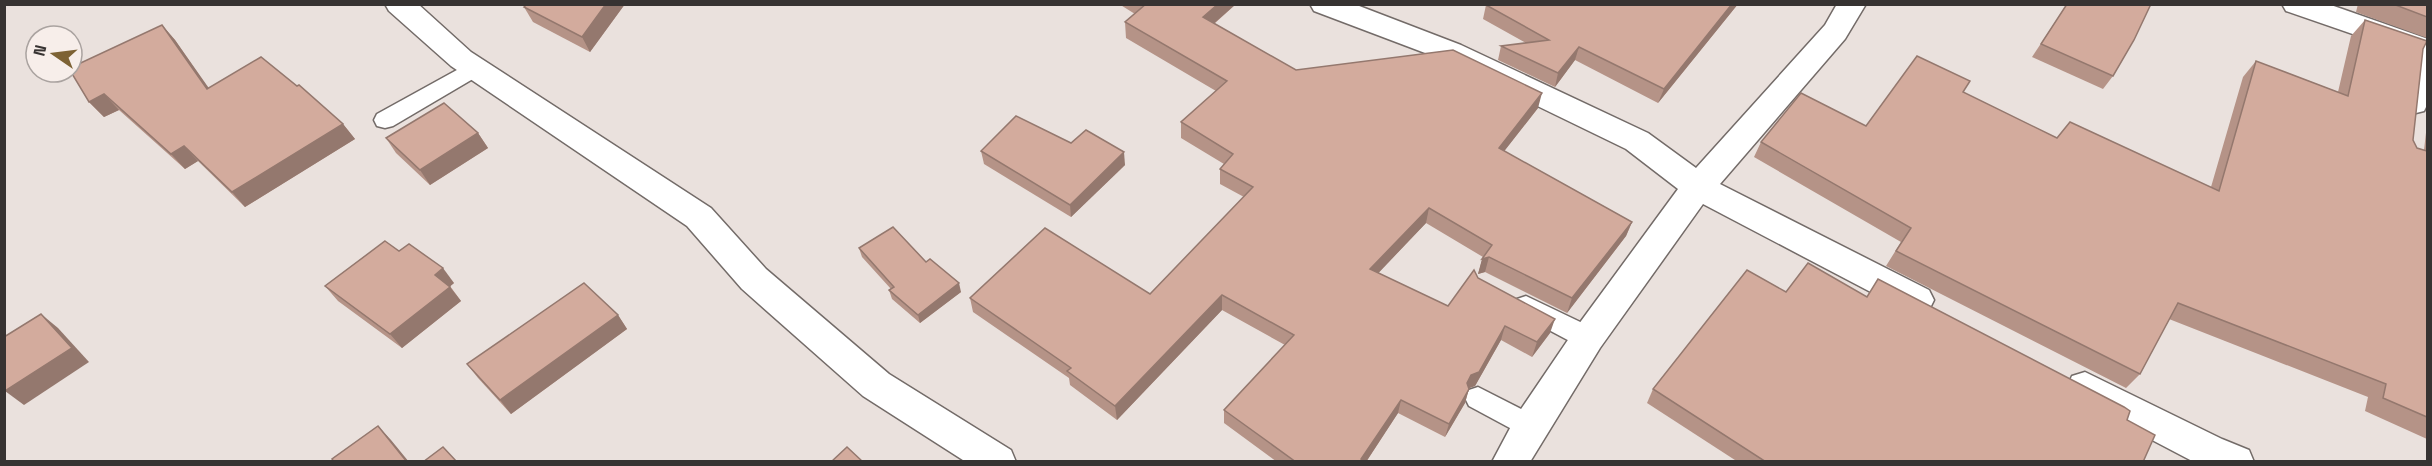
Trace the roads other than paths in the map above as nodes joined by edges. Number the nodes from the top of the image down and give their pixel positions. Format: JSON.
{"nodes":[{"id":1,"x":399,"y":4,"type":"edge"},
{"id":2,"x":1324,"y":4,"type":"edge"},
{"id":3,"x":1852,"y":4,"type":"edge"},
{"id":4,"x":2296,"y":4,"type":"edge"},
{"id":5,"x":2427,"y":51,"type":"edge"},
{"id":6,"x":475,"y":68,"type":"junction"},
{"id":7,"x":385,"y":120,"type":"dead end"},
{"id":8,"x":2414,"y":121,"type":"edge"},
{"id":9,"x":1698,"y":187,"type":"junction"},
{"id":10,"x":1505,"y":295,"type":"edge"},
{"id":11,"x":1943,"y":314,"type":"edge"},
{"id":12,"x":1588,"y":338,"type":"junction"},
{"id":13,"x":2060,"y":374,"type":"edge"},
{"id":14,"x":1478,"y":398,"type":"dead end"},
{"id":15,"x":1530,"y":426,"type":"junction"},
{"id":16,"x":998,"y":462,"type":"edge"},
{"id":17,"x":1510,"y":462,"type":"edge"},
{"id":18,"x":2236,"y":462,"type":"edge"}],
"edges":[{"from":1,"to":6,"type":"street"},
{"from":2,"to":9,"type":"street"},
{"from":3,"to":9,"type":"street"},
{"from":4,"to":5,"type":"street"},
{"from":5,"to":8,"type":"lane"},
{"from":6,"to":7,"type":"lane"},
{"from":6,"to":16,"type":"street"},
{"from":9,"to":11,"type":"street"},
{"from":9,"to":12,"type":"street"},
{"from":10,"to":12,"type":"lane"},
{"from":12,"to":15,"type":"street"},
{"from":13,"to":18,"type":"street"},
{"from":14,"to":15,"type":"lane"},
{"from":15,"to":17,"type":"street"}]}
